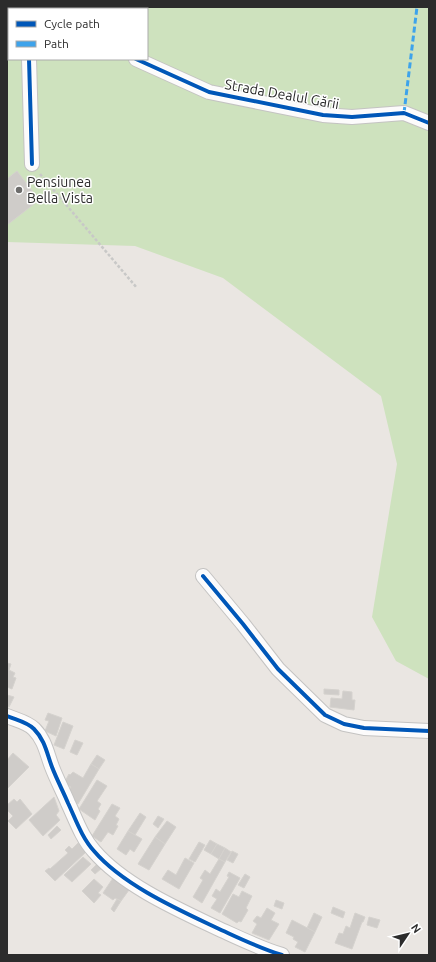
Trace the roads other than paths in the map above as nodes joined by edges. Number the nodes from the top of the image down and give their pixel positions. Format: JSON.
{"nodes":[{"id":1,"x":29,"y":60,"type":"edge"},
{"id":2,"x":138,"y":60,"type":"edge"},
{"id":3,"x":429,"y":123,"type":"edge"},
{"id":4,"x":32,"y":164,"type":"road end"},
{"id":5,"x":203,"y":576,"type":"dead end"},
{"id":6,"x":7,"y":716,"type":"edge"},
{"id":7,"x":429,"y":731,"type":"edge"},
{"id":8,"x":282,"y":955,"type":"edge"}],
"edges":[{"from":1,"to":4,"type":"street"},
{"from":2,"to":3,"type":"street","name":"Strada Dealul Gării"},
{"from":5,"to":7,"type":"street"},
{"from":6,"to":8,"type":"street"}]}
